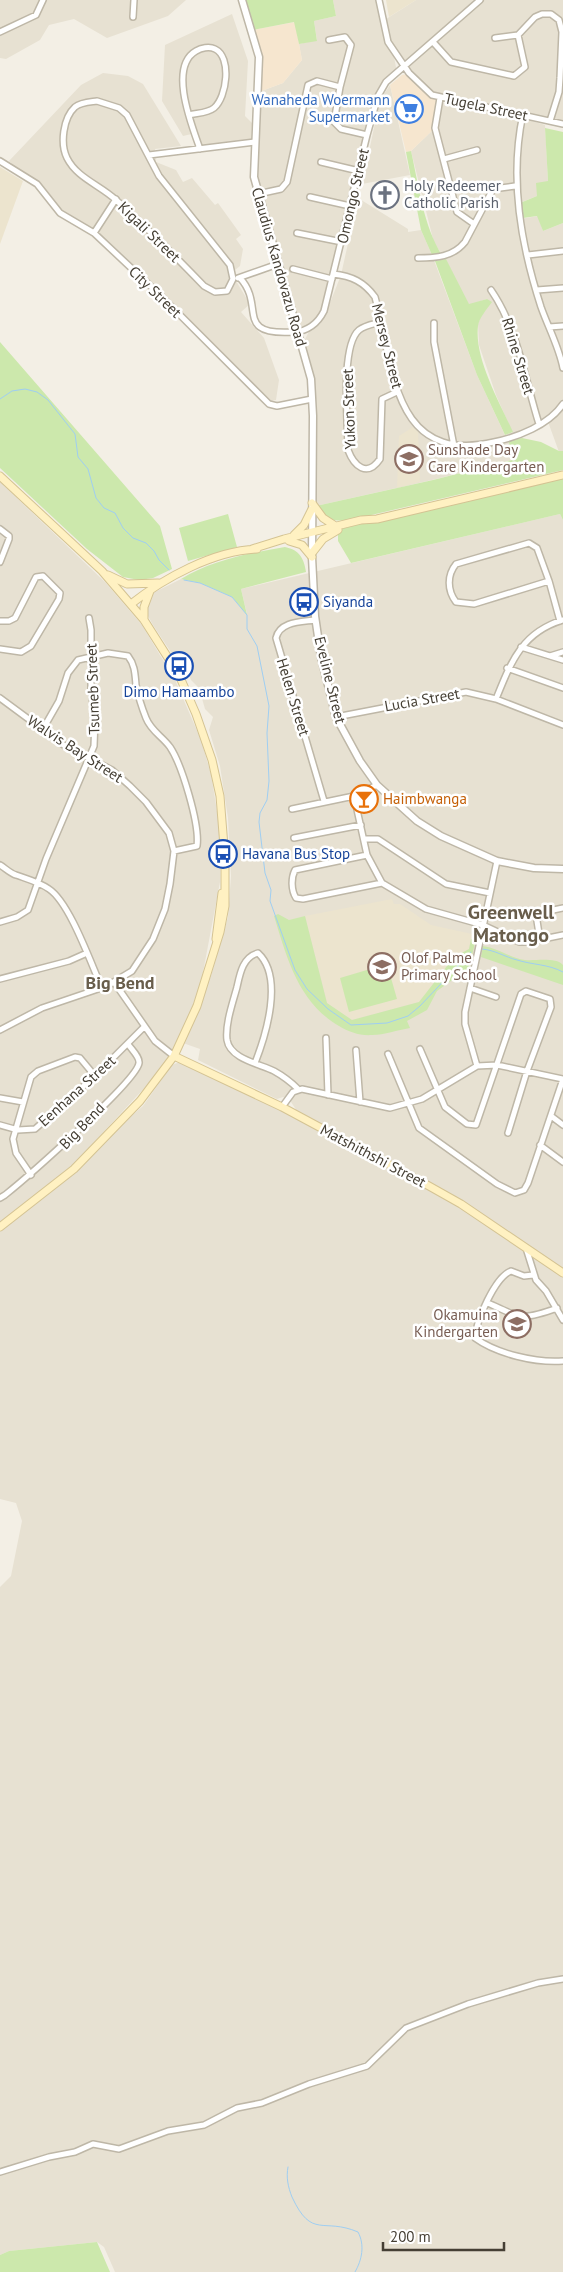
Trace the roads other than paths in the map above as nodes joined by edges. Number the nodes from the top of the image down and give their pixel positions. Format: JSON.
{"nodes":[{"id":1,"x":43,"y":0,"type":"edge"},
{"id":2,"x":134,"y":0,"type":"edge"},
{"id":3,"x":242,"y":0,"type":"edge"},
{"id":4,"x":379,"y":0,"type":"edge"},
{"id":5,"x":480,"y":0,"type":"edge"},
{"id":6,"x":133,"y":17,"type":"dead end"},
{"id":7,"x":0,"y":32,"type":"edge"},
{"id":8,"x":518,"y":35,"type":"junction"},
{"id":9,"x":495,"y":38,"type":"dead end"},
{"id":10,"x":329,"y":40,"type":"dead end"},
{"id":11,"x":432,"y":42,"type":"junction"},
{"id":12,"x":404,"y":67,"type":"junction"},
{"id":13,"x":340,"y":87,"type":"junction"},
{"id":14,"x":440,"y":98,"type":"junction"},
{"id":15,"x":523,"y":114,"type":"junction"},
{"id":16,"x":189,"y":115,"type":"junction"},
{"id":17,"x":550,"y":121,"type":"junction"},
{"id":18,"x":563,"y":124,"type":"edge"},
{"id":19,"x":367,"y":135,"type":"junction"},
{"id":20,"x":255,"y":142,"type":"junction"},
{"id":21,"x":200,"y":148,"type":"junction"},
{"id":22,"x":477,"y":150,"type":"dead end"},
{"id":23,"x":149,"y":155,"type":"junction"},
{"id":24,"x":444,"y":159,"type":"junction"},
{"id":25,"x":0,"y":161,"type":"edge"},
{"id":26,"x":322,"y":162,"type":"dead end"},
{"id":27,"x":359,"y":170,"type":"junction"},
{"id":28,"x":516,"y":186,"type":"junction"},
{"id":29,"x":258,"y":194,"type":"junction"},
{"id":30,"x":310,"y":197,"type":"dead end"},
{"id":31,"x":116,"y":199,"type":"junction"},
{"id":32,"x":350,"y":206,"type":"junction"},
{"id":33,"x":474,"y":224,"type":"junction"},
{"id":34,"x":94,"y":233,"type":"junction"},
{"id":35,"x":297,"y":233,"type":"dead end"},
{"id":36,"x":342,"y":242,"type":"junction"},
{"id":37,"x":563,"y":251,"type":"edge"},
{"id":38,"x":528,"y":255,"type":"junction"},
{"id":39,"x":418,"y":258,"type":"dead end"},
{"id":40,"x":278,"y":264,"type":"junction"},
{"id":41,"x":293,"y":269,"type":"dead end"},
{"id":42,"x":333,"y":276,"type":"junction"},
{"id":43,"x":240,"y":278,"type":"junction"},
{"id":44,"x":233,"y":279,"type":"junction"},
{"id":45,"x":563,"y":288,"type":"edge"},
{"id":46,"x":491,"y":290,"type":"dead end"},
{"id":47,"x":537,"y":290,"type":"junction"},
{"id":48,"x":381,"y":322,"type":"junction"},
{"id":49,"x":434,"y":323,"type":"dead end"},
{"id":50,"x":563,"y":326,"type":"edge"},
{"id":51,"x":550,"y":327,"type":"junction"},
{"id":52,"x":298,"y":332,"type":"junction"},
{"id":53,"x":563,"y":364,"type":"edge"},
{"id":54,"x":397,"y":392,"type":"junction"},
{"id":55,"x":312,"y":399,"type":"junction"},
{"id":56,"x":563,"y":405,"type":"edge"},
{"id":57,"x":539,"y":424,"type":"junction"},
{"id":58,"x":454,"y":446,"type":"junction"},
{"id":59,"x":563,"y":474,"type":"edge"},
{"id":60,"x":0,"y":476,"type":"edge"},
{"id":61,"x":312,"y":506,"type":"junction"},
{"id":62,"x":337,"y":528,"type":"junction"},
{"id":63,"x":0,"y":529,"type":"edge"},
{"id":64,"x":312,"y":534,"type":"junction"},
{"id":65,"x":291,"y":539,"type":"junction"},
{"id":66,"x":312,"y":555,"type":"junction"},
{"id":67,"x":0,"y":562,"type":"edge"},
{"id":68,"x":102,"y":571,"type":"junction"},
{"id":69,"x":549,"y":581,"type":"junction"},
{"id":70,"x":156,"y":585,"type":"junction"},
{"id":71,"x":131,"y":604,"type":"junction"},
{"id":72,"x":89,"y":618,"type":"dead end"},
{"id":73,"x":144,"y":620,"type":"junction"},
{"id":74,"x":316,"y":620,"type":"junction"},
{"id":75,"x":0,"y":621,"type":"edge"},
{"id":76,"x":561,"y":621,"type":"edge"},
{"id":77,"x":522,"y":647,"type":"junction"},
{"id":78,"x":0,"y":649,"type":"edge"},
{"id":79,"x":563,"y":652,"type":"edge"},
{"id":80,"x":90,"y":656,"type":"junction"},
{"id":81,"x":549,"y":656,"type":"junction"},
{"id":82,"x":563,"y":660,"type":"edge"},
{"id":83,"x":507,"y":668,"type":"junction"},
{"id":84,"x":563,"y":688,"type":"edge"},
{"id":85,"x":0,"y":698,"type":"edge"},
{"id":86,"x":496,"y":699,"type":"junction"},
{"id":87,"x":336,"y":717,"type":"junction"},
{"id":88,"x":563,"y":725,"type":"edge"},
{"id":89,"x":43,"y":729,"type":"junction"},
{"id":90,"x":89,"y":760,"type":"junction"},
{"id":91,"x":377,"y":785,"type":"junction"},
{"id":92,"x":354,"y":796,"type":"junction"},
{"id":93,"x":324,"y":801,"type":"junction"},
{"id":94,"x":292,"y":809,"type":"dead end"},
{"id":95,"x":361,"y":825,"type":"junction"},
{"id":96,"x":294,"y":838,"type":"dead end"},
{"id":97,"x":364,"y":839,"type":"junction"},
{"id":98,"x":174,"y":851,"type":"junction"},
{"id":99,"x":367,"y":855,"type":"junction"},
{"id":100,"x":497,"y":861,"type":"junction"},
{"id":101,"x":0,"y":865,"type":"edge"},
{"id":102,"x":563,"y":869,"type":"edge"},
{"id":103,"x":37,"y":882,"type":"junction"},
{"id":104,"x":382,"y":883,"type":"junction"},
{"id":105,"x":490,"y":893,"type":"junction"},
{"id":106,"x":563,"y":908,"type":"edge"},
{"id":107,"x":0,"y":922,"type":"edge"},
{"id":108,"x":483,"y":925,"type":"junction"},
{"id":109,"x":563,"y":935,"type":"edge"},
{"id":110,"x":540,"y":940,"type":"junction"},
{"id":111,"x":87,"y":953,"type":"junction"},
{"id":112,"x":0,"y":979,"type":"edge"},
{"id":113,"x":114,"y":982,"type":"junction"},
{"id":114,"x":102,"y":988,"type":"junction"},
{"id":115,"x":470,"y":988,"type":"junction"},
{"id":116,"x":496,"y":997,"type":"dead end"},
{"id":117,"x":144,"y":1027,"type":"junction"},
{"id":118,"x":0,"y":1030,"type":"edge"},
{"id":119,"x":326,"y":1038,"type":"dead end"},
{"id":120,"x":128,"y":1044,"type":"junction"},
{"id":121,"x":420,"y":1049,"type":"dead end"},
{"id":122,"x":356,"y":1050,"type":"dead end"},
{"id":123,"x":388,"y":1054,"type":"dead end"},
{"id":124,"x":174,"y":1056,"type":"junction"},
{"id":125,"x":255,"y":1063,"type":"junction"},
{"id":126,"x":497,"y":1065,"type":"junction"},
{"id":127,"x":477,"y":1066,"type":"junction"},
{"id":128,"x":528,"y":1071,"type":"junction"},
{"id":129,"x":95,"y":1076,"type":"junction"},
{"id":130,"x":563,"y":1079,"type":"edge"},
{"id":131,"x":298,"y":1089,"type":"junction"},
{"id":132,"x":437,"y":1091,"type":"junction"},
{"id":133,"x":328,"y":1095,"type":"junction"},
{"id":134,"x":0,"y":1098,"type":"edge"},
{"id":135,"x":23,"y":1102,"type":"junction"},
{"id":136,"x":360,"y":1102,"type":"junction"},
{"id":137,"x":409,"y":1104,"type":"junction"},
{"id":138,"x":282,"y":1107,"type":"junction"},
{"id":139,"x":550,"y":1116,"type":"junction"},
{"id":140,"x":0,"y":1125,"type":"edge"},
{"id":141,"x":563,"y":1125,"type":"edge"},
{"id":142,"x":15,"y":1129,"type":"junction"},
{"id":143,"x":508,"y":1133,"type":"dead end"},
{"id":144,"x":540,"y":1145,"type":"junction"},
{"id":145,"x":563,"y":1162,"type":"edge"},
{"id":146,"x":31,"y":1175,"type":"junction"},
{"id":147,"x":0,"y":1198,"type":"edge"},
{"id":148,"x":0,"y":1227,"type":"edge"},
{"id":149,"x":526,"y":1248,"type":"junction"},
{"id":150,"x":563,"y":1272,"type":"edge"},
{"id":151,"x":533,"y":1275,"type":"junction"},
{"id":152,"x":488,"y":1303,"type":"junction"},
{"id":153,"x":557,"y":1308,"type":"junction"},
{"id":154,"x":563,"y":1320,"type":"edge"},
{"id":155,"x":563,"y":1361,"type":"edge"},
{"id":156,"x":563,"y":1979,"type":"edge"},
{"id":157,"x":0,"y":2172,"type":"edge"}],
"edges":[{"from":1,"to":7,"type":"street"},
{"from":2,"to":6,"type":"street"},
{"from":3,"to":20,"type":"street","name":"Claudius Kandovazu Road"},
{"from":4,"to":12,"type":"street","name":"Tugela Street"},
{"from":5,"to":11,"type":"street","name":"Omongo Street"},
{"from":8,"to":9,"type":"street"},
{"from":8,"to":11,"type":"street"},
{"from":8,"to":17,"type":"street"},
{"from":10,"to":13,"type":"street"},
{"from":11,"to":12,"type":"street","name":"Omongo Street"},
{"from":12,"to":14,"type":"street","name":"Tugela Street"},
{"from":12,"to":19,"type":"street","name":"Omongo Street"},
{"from":13,"to":19,"type":"street"},
{"from":13,"to":29,"type":"street"},
{"from":14,"to":15,"type":"street","name":"Tugela Street"},
{"from":14,"to":24,"type":"street"},
{"from":15,"to":17,"type":"street","name":"Tugela Street"},
{"from":15,"to":28,"type":"street"},
{"from":16,"to":16,"type":"street"},
{"from":16,"to":21,"type":"street"},
{"from":17,"to":18,"type":"street","name":"Tugela Street"},
{"from":19,"to":27,"type":"street","name":"Omongo Street"},
{"from":20,"to":21,"type":"street"},
{"from":20,"to":29,"type":"street","name":"Claudius Kandovazu Road"},
{"from":21,"to":23,"type":"street"},
{"from":22,"to":24,"type":"street"},
{"from":23,"to":31,"type":"street","name":"Kigali Street"},
{"from":23,"to":44,"type":"street","name":"Kigali Street"},
{"from":24,"to":33,"type":"street"},
{"from":25,"to":34,"type":"street","name":"City Street"},
{"from":26,"to":27,"type":"street"},
{"from":27,"to":32,"type":"street","name":"Omongo Street"},
{"from":28,"to":33,"type":"street"},
{"from":28,"to":38,"type":"street"},
{"from":29,"to":40,"type":"street","name":"Claudius Kandovazu Road"},
{"from":30,"to":32,"type":"street"},
{"from":31,"to":34,"type":"street"},
{"from":31,"to":44,"type":"street","name":"Kigali Street"},
{"from":32,"to":36,"type":"street","name":"Omongo Street"},
{"from":33,"to":39,"type":"street"},
{"from":34,"to":55,"type":"street","name":"City Street"},
{"from":35,"to":36,"type":"street"},
{"from":36,"to":42,"type":"street","name":"Omongo Street"},
{"from":37,"to":38,"type":"street"},
{"from":38,"to":47,"type":"street"},
{"from":40,"to":43,"type":"street"},
{"from":40,"to":52,"type":"street","name":"Claudius Kandovazu Road"},
{"from":41,"to":42,"type":"street","name":"Mersey Street"},
{"from":42,"to":48,"type":"street","name":"Mersey Street"},
{"from":42,"to":52,"type":"street","name":"Omongo Street"},
{"from":43,"to":44,"type":"street"},
{"from":43,"to":52,"type":"street"},
{"from":45,"to":47,"type":"street"},
{"from":46,"to":57,"type":"street","name":"Rhine Street"},
{"from":47,"to":51,"type":"street"},
{"from":48,"to":54,"type":"street","name":"Mersey Street"},
{"from":48,"to":54,"type":"street","name":"Yukon Street"},
{"from":49,"to":58,"type":"street"},
{"from":50,"to":51,"type":"street"},
{"from":51,"to":53,"type":"street"},
{"from":52,"to":55,"type":"street","name":"Claudius Kandovazu Road"},
{"from":54,"to":58,"type":"street","name":"Mersey Street"},
{"from":55,"to":61,"type":"street","name":"Claudius Kandovazu Road"},
{"from":56,"to":57,"type":"street","name":"Mersey Street"},
{"from":57,"to":58,"type":"street","name":"Mersey Street"},
{"from":59,"to":62,"type":"main road"},
{"from":60,"to":68,"type":"main road"},
{"from":61,"to":62,"type":"main road"},
{"from":61,"to":64,"type":"street","name":"Claudius Kandovazu Road"},
{"from":61,"to":65,"type":"main road"},
{"from":62,"to":64,"type":"main road"},
{"from":62,"to":66,"type":"main road"},
{"from":63,"to":67,"type":"street"},
{"from":64,"to":65,"type":"main road"},
{"from":64,"to":66,"type":"street","name":"Eveline Street"},
{"from":65,"to":66,"type":"main road"},
{"from":65,"to":70,"type":"main road"},
{"from":66,"to":74,"type":"street","name":"Eveline Street"},
{"from":68,"to":70,"type":"main road"},
{"from":68,"to":71,"type":"main road"},
{"from":69,"to":69,"type":"street"},
{"from":69,"to":76,"type":"street"},
{"from":70,"to":71,"type":"main road"},
{"from":70,"to":73,"type":"main road"},
{"from":71,"to":73,"type":"main road"},
{"from":72,"to":80,"type":"street","name":"Tsumeb Street"},
{"from":73,"to":124,"type":"main road"},
{"from":74,"to":87,"type":"street","name":"Eveline Street"},
{"from":74,"to":93,"type":"street","name":"Helen Street"},
{"from":75,"to":78,"type":"street"},
{"from":76,"to":77,"type":"street"},
{"from":77,"to":81,"type":"street"},
{"from":77,"to":83,"type":"street"},
{"from":79,"to":81,"type":"street"},
{"from":80,"to":89,"type":"street"},
{"from":80,"to":90,"type":"street","name":"Tsumeb Street"},
{"from":80,"to":98,"type":"street"},
{"from":81,"to":82,"type":"street"},
{"from":83,"to":84,"type":"street"},
{"from":83,"to":86,"type":"street"},
{"from":85,"to":89,"type":"street","name":"Walvis Bay Street"},
{"from":86,"to":87,"type":"street","name":"Lucia Street"},
{"from":86,"to":88,"type":"street","name":"Lucia Street"},
{"from":87,"to":91,"type":"street","name":"Eveline Street"},
{"from":89,"to":90,"type":"street","name":"Walvis Bay Street"},
{"from":90,"to":98,"type":"street","name":"Walvis Bay Street"},
{"from":90,"to":103,"type":"street","name":"Tsumeb Street"},
{"from":91,"to":92,"type":"street"},
{"from":91,"to":100,"type":"street","name":"Eveline Street"},
{"from":92,"to":93,"type":"street"},
{"from":92,"to":95,"type":"street"},
{"from":93,"to":94,"type":"street"},
{"from":95,"to":96,"type":"street"},
{"from":95,"to":97,"type":"street"},
{"from":97,"to":99,"type":"street"},
{"from":97,"to":105,"type":"street"},
{"from":98,"to":113,"type":"street","name":"Walvis Bay Street"},
{"from":99,"to":104,"type":"street"},
{"from":99,"to":104,"type":"street"},
{"from":100,"to":102,"type":"street","name":"Eveline Street"},
{"from":100,"to":105,"type":"street"},
{"from":101,"to":103,"type":"street"},
{"from":103,"to":107,"type":"street","name":"Tsumeb Street"},
{"from":103,"to":111,"type":"street"},
{"from":104,"to":108,"type":"street"},
{"from":105,"to":108,"type":"street"},
{"from":106,"to":110,"type":"street"},
{"from":108,"to":110,"type":"street"},
{"from":108,"to":115,"type":"street"},
{"from":109,"to":110,"type":"street"},
{"from":111,"to":112,"type":"street"},
{"from":111,"to":114,"type":"street"},
{"from":113,"to":114,"type":"street","name":"Walvis Bay Street"},
{"from":113,"to":117,"type":"street"},
{"from":114,"to":118,"type":"street","name":"Walvis Bay Street"},
{"from":115,"to":116,"type":"street"},
{"from":115,"to":127,"type":"street"},
{"from":117,"to":120,"type":"street","name":"Eenhana Street"},
{"from":117,"to":124,"type":"street"},
{"from":119,"to":133,"type":"street"},
{"from":120,"to":129,"type":"street","name":"Eenhana Street"},
{"from":120,"to":146,"type":"street","name":"Big Bend"},
{"from":121,"to":132,"type":"street"},
{"from":122,"to":136,"type":"street"},
{"from":123,"to":137,"type":"street"},
{"from":124,"to":138,"type":"main road","name":"Matshithshi Street"},
{"from":124,"to":148,"type":"main road"},
{"from":125,"to":125,"type":"street"},
{"from":125,"to":131,"type":"street"},
{"from":126,"to":127,"type":"street"},
{"from":126,"to":128,"type":"street"},
{"from":126,"to":128,"type":"street"},
{"from":126,"to":132,"type":"street"},
{"from":127,"to":132,"type":"street"},
{"from":128,"to":130,"type":"street"},
{"from":128,"to":143,"type":"street"},
{"from":129,"to":135,"type":"street"},
{"from":129,"to":142,"type":"street","name":"Eenhana Street"},
{"from":130,"to":139,"type":"street"},
{"from":131,"to":133,"type":"street"},
{"from":131,"to":138,"type":"street"},
{"from":132,"to":137,"type":"street"},
{"from":133,"to":136,"type":"street"},
{"from":134,"to":135,"type":"street"},
{"from":135,"to":142,"type":"street"},
{"from":136,"to":137,"type":"street"},
{"from":137,"to":144,"type":"street"},
{"from":138,"to":149,"type":"main road","name":"Matshithshi Street"},
{"from":139,"to":141,"type":"street"},
{"from":139,"to":144,"type":"street"},
{"from":140,"to":142,"type":"street","name":"Eenhana Street"},
{"from":142,"to":146,"type":"street"},
{"from":144,"to":145,"type":"street"},
{"from":146,"to":147,"type":"street","name":"Big Bend"},
{"from":149,"to":150,"type":"main road","name":"Matshithshi Street"},
{"from":149,"to":151,"type":"street"},
{"from":151,"to":152,"type":"street"},
{"from":151,"to":153,"type":"street"},
{"from":152,"to":153,"type":"street"},
{"from":152,"to":155,"type":"street"},
{"from":153,"to":154,"type":"street"},
{"from":156,"to":157,"type":"street"}]}
